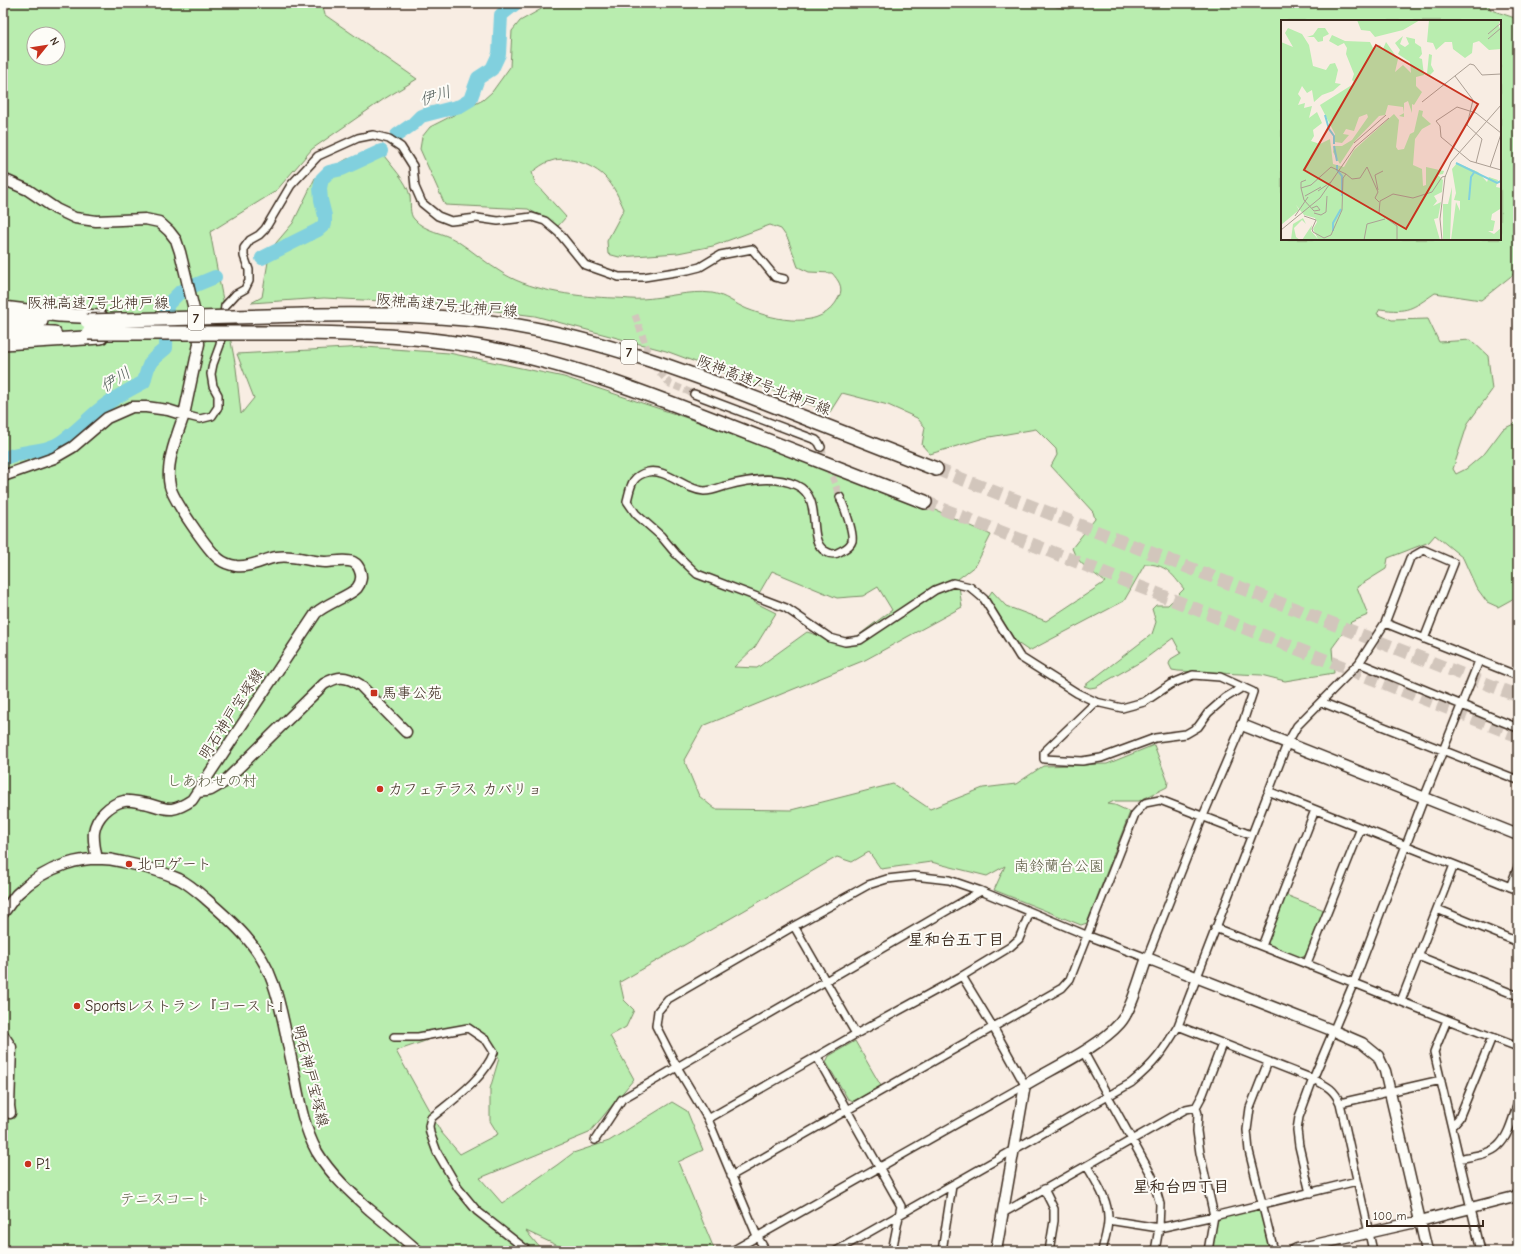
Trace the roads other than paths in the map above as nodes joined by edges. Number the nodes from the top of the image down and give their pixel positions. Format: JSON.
{"nodes":[{"id":1,"x":3,"y":179,"type":"edge"},
{"id":2,"x":784,"y":279,"type":"dead end"},
{"id":3,"x":3,"y":308,"type":"edge"},
{"id":4,"x":3,"y":319,"type":"edge"},
{"id":5,"x":88,"y":327,"type":"junction"},
{"id":6,"x":3,"y":331,"type":"edge"},
{"id":7,"x":3,"y":343,"type":"edge"},
{"id":8,"x":694,"y":394,"type":"tunnel mouth"},
{"id":9,"x":184,"y":415,"type":"junction"},
{"id":10,"x":821,"y":447,"type":"tunnel mouth"},
{"id":11,"x":936,"y":469,"type":"tunnel mouth"},
{"id":12,"x":3,"y":476,"type":"edge"},
{"id":13,"x":840,"y":497,"type":"tunnel mouth"},
{"id":14,"x":925,"y":502,"type":"tunnel mouth"},
{"id":15,"x":1385,"y":623,"type":"junction"},
{"id":16,"x":1424,"y":639,"type":"junction"},
{"id":17,"x":1479,"y":661,"type":"junction"},
{"id":18,"x":1359,"y":663,"type":"junction"},
{"id":19,"x":1518,"y":676,"type":"edge"},
{"id":20,"x":1243,"y":686,"type":"junction"},
{"id":21,"x":1096,"y":702,"type":"junction"},
{"id":22,"x":1321,"y":702,"type":"junction"},
{"id":23,"x":1462,"y":705,"type":"junction"},
{"id":24,"x":1242,"y":725,"type":"junction"},
{"id":25,"x":1518,"y":728,"type":"edge"},
{"id":26,"x":406,"y":732,"type":"dead end"},
{"id":27,"x":1287,"y":744,"type":"junction"},
{"id":28,"x":1443,"y":750,"type":"junction"},
{"id":29,"x":1518,"y":780,"type":"edge"},
{"id":30,"x":1268,"y":791,"type":"junction"},
{"id":31,"x":198,"y":792,"type":"junction"},
{"id":32,"x":1424,"y":798,"type":"junction"},
{"id":33,"x":1315,"y":810,"type":"junction"},
{"id":34,"x":1203,"y":816,"type":"junction"},
{"id":35,"x":1361,"y":828,"type":"junction"},
{"id":36,"x":1518,"y":834,"type":"edge"},
{"id":37,"x":1251,"y":835,"type":"junction"},
{"id":38,"x":1406,"y":846,"type":"junction"},
{"id":39,"x":97,"y":859,"type":"junction"},
{"id":40,"x":1454,"y":865,"type":"junction"},
{"id":41,"x":1518,"y":867,"type":"edge"},
{"id":42,"x":1510,"y":887,"type":"junction"},
{"id":43,"x":1518,"y":890,"type":"edge"},
{"id":44,"x":981,"y":891,"type":"junction"},
{"id":45,"x":1437,"y":909,"type":"junction"},
{"id":46,"x":1030,"y":912,"type":"junction"},
{"id":47,"x":3,"y":913,"type":"edge"},
{"id":48,"x":794,"y":926,"type":"junction"},
{"id":49,"x":1215,"y":928,"type":"junction"},
{"id":50,"x":1086,"y":935,"type":"junction"},
{"id":51,"x":1518,"y":942,"type":"edge"},
{"id":52,"x":1262,"y":946,"type":"junction"},
{"id":53,"x":1418,"y":956,"type":"junction"},
{"id":54,"x":1147,"y":958,"type":"junction"},
{"id":55,"x":1306,"y":963,"type":"junction"},
{"id":56,"x":962,"y":976,"type":"junction"},
{"id":57,"x":1197,"y":976,"type":"junction"},
{"id":58,"x":826,"y":981,"type":"junction"},
{"id":59,"x":1354,"y":982,"type":"junction"},
{"id":60,"x":1518,"y":996,"type":"edge"},
{"id":61,"x":1401,"y":1001,"type":"junction"},
{"id":62,"x":1447,"y":1020,"type":"junction"},
{"id":63,"x":1178,"y":1026,"type":"junction"},
{"id":64,"x":994,"y":1028,"type":"junction"},
{"id":65,"x":1334,"y":1030,"type":"junction"},
{"id":66,"x":856,"y":1034,"type":"junction"},
{"id":67,"x":3,"y":1035,"type":"edge"},
{"id":68,"x":394,"y":1037,"type":"dead end"},
{"id":69,"x":1492,"y":1037,"type":"junction"},
{"id":70,"x":1222,"y":1044,"type":"junction"},
{"id":71,"x":1518,"y":1047,"type":"edge"},
{"id":72,"x":1083,"y":1051,"type":"junction"},
{"id":73,"x":817,"y":1057,"type":"junction"},
{"id":74,"x":1268,"y":1062,"type":"junction"},
{"id":75,"x":677,"y":1067,"type":"junction"},
{"id":76,"x":1313,"y":1079,"type":"junction"},
{"id":77,"x":1441,"y":1080,"type":"junction"},
{"id":78,"x":1025,"y":1085,"type":"junction"},
{"id":79,"x":1390,"y":1092,"type":"junction"},
{"id":80,"x":1108,"y":1096,"type":"junction"},
{"id":81,"x":1340,"y":1103,"type":"junction"},
{"id":82,"x":1518,"y":1104,"type":"edge"},
{"id":83,"x":1196,"y":1107,"type":"junction"},
{"id":84,"x":848,"y":1109,"type":"junction"},
{"id":85,"x":10,"y":1113,"type":"dead end"},
{"id":86,"x":708,"y":1119,"type":"junction"},
{"id":87,"x":1452,"y":1126,"type":"junction"},
{"id":88,"x":1132,"y":1139,"type":"junction"},
{"id":89,"x":595,"y":1140,"type":"dead end"},
{"id":90,"x":1013,"y":1152,"type":"junction"},
{"id":91,"x":1459,"y":1159,"type":"junction"},
{"id":92,"x":1087,"y":1166,"type":"junction"},
{"id":93,"x":880,"y":1167,"type":"junction"},
{"id":94,"x":731,"y":1176,"type":"junction"},
{"id":95,"x":1357,"y":1182,"type":"junction"},
{"id":96,"x":952,"y":1186,"type":"junction"},
{"id":97,"x":1044,"y":1189,"type":"junction"},
{"id":98,"x":1310,"y":1193,"type":"junction"},
{"id":99,"x":1518,"y":1196,"type":"edge"},
{"id":100,"x":1262,"y":1204,"type":"junction"},
{"id":101,"x":1470,"y":1208,"type":"junction"},
{"id":102,"x":1003,"y":1213,"type":"junction"},
{"id":103,"x":900,"y":1215,"type":"junction"},
{"id":104,"x":1214,"y":1216,"type":"junction"},
{"id":105,"x":1108,"y":1220,"type":"junction"},
{"id":106,"x":1420,"y":1221,"type":"junction"},
{"id":107,"x":1159,"y":1228,"type":"junction"},
{"id":108,"x":1370,"y":1232,"type":"junction"},
{"id":109,"x":757,"y":1236,"type":"junction"},
{"id":110,"x":418,"y":1251,"type":"edge"},
{"id":111,"x":528,"y":1251,"type":"edge"},
{"id":112,"x":732,"y":1251,"type":"edge"},
{"id":113,"x":766,"y":1251,"type":"edge"},
{"id":114,"x":836,"y":1251,"type":"edge"},
{"id":115,"x":892,"y":1251,"type":"edge"},
{"id":116,"x":942,"y":1251,"type":"edge"},
{"id":117,"x":996,"y":1251,"type":"edge"},
{"id":118,"x":1049,"y":1251,"type":"edge"},
{"id":119,"x":1102,"y":1251,"type":"edge"},
{"id":120,"x":1155,"y":1251,"type":"edge"},
{"id":121,"x":1208,"y":1251,"type":"edge"},
{"id":122,"x":1274,"y":1251,"type":"edge"},
{"id":123,"x":1294,"y":1251,"type":"edge"},
{"id":124,"x":1373,"y":1251,"type":"edge"},
{"id":125,"x":1426,"y":1251,"type":"edge"},
{"id":126,"x":1481,"y":1251,"type":"edge"}],
"edges":[{"from":1,"to":9,"type":"street"},
{"from":2,"to":9,"type":"street"},
{"from":3,"to":5,"type":"highway","number":"7"},
{"from":4,"to":5,"type":"highway","name":"阪神高速7号北神戸線","number":"7"},
{"from":5,"to":6,"type":"highway","name":"阪神高速7号北神戸線","number":"7"},
{"from":5,"to":7,"type":"highway","number":"7"},
{"from":5,"to":11,"type":"highway","name":"阪神高速7号北神戸線","number":"7","bridge":true},
{"from":5,"to":14,"type":"highway","name":"阪神高速7号北神戸線","number":"7","bridge":true},
{"from":8,"to":10,"type":"street"},
{"from":9,"to":12,"type":"street"},
{"from":9,"to":31,"type":"street","name":"明石神戸宝塚線"},
{"from":13,"to":21,"type":"street"},
{"from":15,"to":16,"type":"street"},
{"from":15,"to":16,"type":"street"},
{"from":15,"to":18,"type":"street"},
{"from":16,"to":17,"type":"street"},
{"from":17,"to":19,"type":"street"},
{"from":17,"to":23,"type":"street"},
{"from":18,"to":22,"type":"street"},
{"from":18,"to":23,"type":"street"},
{"from":20,"to":21,"type":"street"},
{"from":20,"to":21,"type":"street"},
{"from":20,"to":24,"type":"street"},
{"from":22,"to":27,"type":"street"},
{"from":22,"to":28,"type":"street"},
{"from":23,"to":25,"type":"street"},
{"from":23,"to":28,"type":"street"},
{"from":24,"to":27,"type":"street"},
{"from":24,"to":34,"type":"street"},
{"from":26,"to":31,"type":"street"},
{"from":27,"to":30,"type":"street"},
{"from":27,"to":32,"type":"street"},
{"from":28,"to":29,"type":"street"},
{"from":28,"to":32,"type":"street"},
{"from":30,"to":33,"type":"street"},
{"from":30,"to":37,"type":"street"},
{"from":31,"to":39,"type":"street","name":"明石神戸宝塚線"},
{"from":32,"to":36,"type":"street"},
{"from":32,"to":38,"type":"street"},
{"from":33,"to":35,"type":"street"},
{"from":33,"to":52,"type":"street"},
{"from":34,"to":37,"type":"street"},
{"from":34,"to":50,"type":"street"},
{"from":34,"to":54,"type":"street"},
{"from":35,"to":38,"type":"street"},
{"from":35,"to":55,"type":"street"},
{"from":37,"to":49,"type":"street"},
{"from":38,"to":40,"type":"street"},
{"from":38,"to":59,"type":"street"},
{"from":39,"to":47,"type":"street"},
{"from":39,"to":110,"type":"street","name":"明石神戸宝塚線"},
{"from":40,"to":42,"type":"street"},
{"from":40,"to":45,"type":"street"},
{"from":41,"to":42,"type":"street"},
{"from":42,"to":43,"type":"street"},
{"from":44,"to":46,"type":"street"},
{"from":44,"to":48,"type":"street"},
{"from":44,"to":58,"type":"street"},
{"from":45,"to":51,"type":"street"},
{"from":45,"to":53,"type":"street"},
{"from":46,"to":50,"type":"street"},
{"from":46,"to":56,"type":"street"},
{"from":48,"to":58,"type":"street"},
{"from":48,"to":75,"type":"street"},
{"from":49,"to":52,"type":"street"},
{"from":49,"to":57,"type":"street"},
{"from":50,"to":54,"type":"street"},
{"from":50,"to":64,"type":"street"},
{"from":52,"to":55,"type":"street"},
{"from":53,"to":60,"type":"street"},
{"from":53,"to":61,"type":"street"},
{"from":54,"to":57,"type":"street"},
{"from":54,"to":72,"type":"street"},
{"from":55,"to":59,"type":"street"},
{"from":56,"to":64,"type":"street"},
{"from":56,"to":66,"type":"street"},
{"from":57,"to":63,"type":"street"},
{"from":57,"to":65,"type":"street"},
{"from":58,"to":66,"type":"street"},
{"from":58,"to":75,"type":"street"},
{"from":59,"to":61,"type":"street"},
{"from":59,"to":65,"type":"street"},
{"from":61,"to":62,"type":"street"},
{"from":62,"to":69,"type":"street"},
{"from":62,"to":77,"type":"street"},
{"from":63,"to":70,"type":"street"},
{"from":63,"to":80,"type":"street"},
{"from":64,"to":78,"type":"street"},
{"from":64,"to":84,"type":"street"},
{"from":65,"to":76,"type":"street"},
{"from":65,"to":79,"type":"street"},
{"from":66,"to":73,"type":"street"},
{"from":67,"to":85,"type":"street"},
{"from":68,"to":111,"type":"street"},
{"from":69,"to":71,"type":"street"},
{"from":69,"to":87,"type":"street"},
{"from":70,"to":74,"type":"street"},
{"from":70,"to":83,"type":"street"},
{"from":72,"to":78,"type":"street"},
{"from":72,"to":80,"type":"street"},
{"from":73,"to":84,"type":"street"},
{"from":73,"to":86,"type":"street"},
{"from":74,"to":76,"type":"street"},
{"from":74,"to":100,"type":"street"},
{"from":75,"to":86,"type":"street"},
{"from":75,"to":89,"type":"street"},
{"from":76,"to":81,"type":"street"},
{"from":76,"to":98,"type":"street"},
{"from":77,"to":79,"type":"street"},
{"from":77,"to":87,"type":"street"},
{"from":78,"to":90,"type":"street"},
{"from":78,"to":93,"type":"street"},
{"from":79,"to":81,"type":"street"},
{"from":79,"to":106,"type":"street"},
{"from":80,"to":88,"type":"street"},
{"from":80,"to":90,"type":"street"},
{"from":81,"to":95,"type":"street"},
{"from":82,"to":91,"type":"street"},
{"from":83,"to":88,"type":"street"},
{"from":83,"to":104,"type":"street"},
{"from":84,"to":93,"type":"street"},
{"from":84,"to":94,"type":"street"},
{"from":86,"to":94,"type":"street"},
{"from":87,"to":91,"type":"street"},
{"from":88,"to":92,"type":"street"},
{"from":88,"to":107,"type":"street"},
{"from":90,"to":96,"type":"street"},
{"from":90,"to":102,"type":"street"},
{"from":91,"to":101,"type":"street"},
{"from":92,"to":97,"type":"street"},
{"from":92,"to":105,"type":"street"},
{"from":93,"to":103,"type":"street"},
{"from":93,"to":109,"type":"street"},
{"from":94,"to":109,"type":"street"},
{"from":95,"to":98,"type":"street"},
{"from":95,"to":108,"type":"street"},
{"from":96,"to":103,"type":"street"},
{"from":96,"to":116,"type":"street"},
{"from":97,"to":102,"type":"street"},
{"from":97,"to":118,"type":"street"},
{"from":98,"to":100,"type":"street"},
{"from":99,"to":101,"type":"street"},
{"from":100,"to":104,"type":"street"},
{"from":100,"to":122,"type":"street"},
{"from":101,"to":106,"type":"street"},
{"from":101,"to":126,"type":"street"},
{"from":102,"to":117,"type":"street"},
{"from":103,"to":114,"type":"street"},
{"from":103,"to":115,"type":"street"},
{"from":104,"to":107,"type":"street"},
{"from":104,"to":121,"type":"street"},
{"from":105,"to":107,"type":"street"},
{"from":105,"to":119,"type":"street"},
{"from":106,"to":108,"type":"street"},
{"from":106,"to":125,"type":"street"},
{"from":107,"to":120,"type":"street"},
{"from":108,"to":123,"type":"street"},
{"from":108,"to":124,"type":"street"},
{"from":109,"to":112,"type":"street"},
{"from":109,"to":113,"type":"street"}]}
